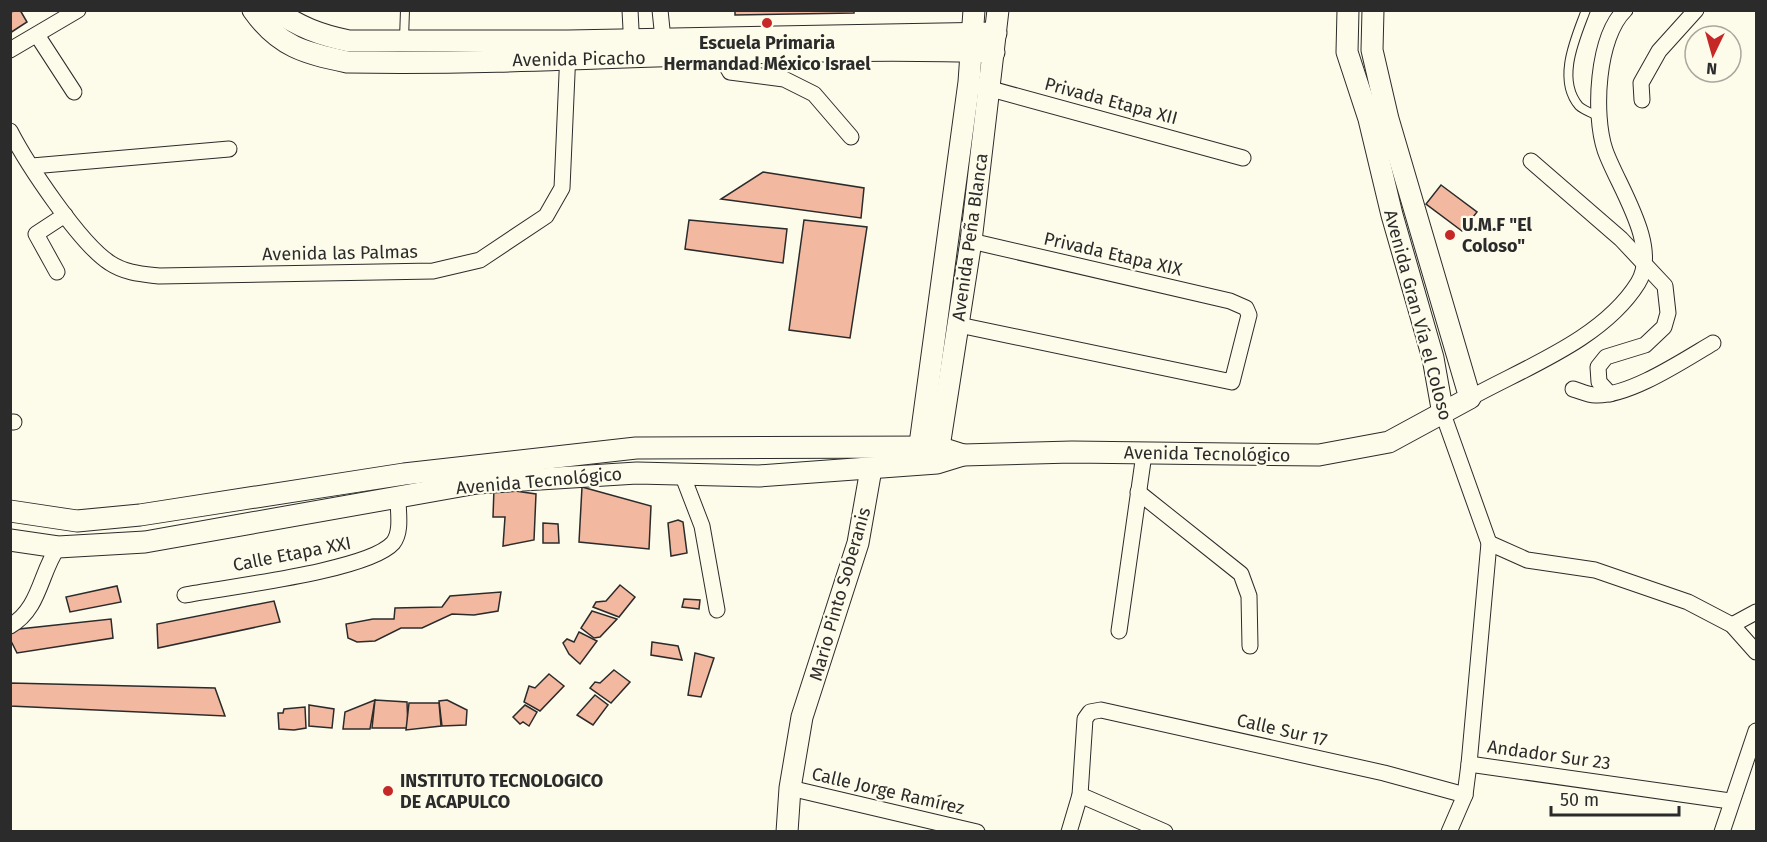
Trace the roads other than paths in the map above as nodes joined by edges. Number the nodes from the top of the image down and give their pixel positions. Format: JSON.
{"nodes":[{"id":1,"x":78,"y":10,"type":"edge"},
{"id":2,"x":253,"y":10,"type":"edge"},
{"id":3,"x":274,"y":10,"type":"edge"},
{"id":4,"x":405,"y":10,"type":"edge"},
{"id":5,"x":630,"y":10,"type":"edge"},
{"id":6,"x":660,"y":10,"type":"edge"},
{"id":7,"x":974,"y":10,"type":"edge"},
{"id":8,"x":998,"y":10,"type":"edge"},
{"id":9,"x":1348,"y":10,"type":"edge"},
{"id":10,"x":1373,"y":10,"type":"edge"},
{"id":11,"x":1586,"y":10,"type":"edge"},
{"id":12,"x":1625,"y":10,"type":"edge"},
{"id":13,"x":1696,"y":10,"type":"edge"},
{"id":14,"x":36,"y":35,"type":"junction"},
{"id":15,"x":404,"y":40,"type":"junction"},
{"id":16,"x":971,"y":41,"type":"junction"},
{"id":17,"x":995,"y":42,"type":"junction"},
{"id":18,"x":664,"y":48,"type":"junction"},
{"id":19,"x":632,"y":49,"type":"junction"},
{"id":20,"x":10,"y":50,"type":"edge"},
{"id":21,"x":568,"y":51,"type":"junction"},
{"id":22,"x":724,"y":55,"type":"junction"},
{"id":23,"x":969,"y":82,"type":"junction"},
{"id":24,"x":990,"y":88,"type":"junction"},
{"id":25,"x":74,"y":92,"type":"dead end"},
{"id":26,"x":1642,"y":100,"type":"dead end"},
{"id":27,"x":1601,"y":117,"type":"junction"},
{"id":28,"x":10,"y":131,"type":"edge"},
{"id":29,"x":851,"y":137,"type":"dead end"},
{"id":30,"x":229,"y":149,"type":"dead end"},
{"id":31,"x":15,"y":150,"type":"edge"},
{"id":32,"x":1243,"y":158,"type":"dead end"},
{"id":33,"x":1531,"y":161,"type":"dead end"},
{"id":34,"x":32,"y":166,"type":"junction"},
{"id":35,"x":66,"y":215,"type":"junction"},
{"id":36,"x":970,"y":241,"type":"junction"},
{"id":37,"x":1643,"y":260,"type":"junction"},
{"id":38,"x":57,"y":273,"type":"dead end"},
{"id":39,"x":959,"y":325,"type":"junction"},
{"id":40,"x":1713,"y":343,"type":"dead end"},
{"id":41,"x":1573,"y":389,"type":"dead end"},
{"id":42,"x":1610,"y":394,"type":"junction"},
{"id":43,"x":1470,"y":398,"type":"junction"},
{"id":44,"x":1443,"y":414,"type":"junction"},
{"id":45,"x":1144,"y":454,"type":"junction"},
{"id":46,"x":928,"y":455,"type":"junction"},
{"id":47,"x":871,"y":469,"type":"junction"},
{"id":48,"x":682,"y":474,"type":"junction"},
{"id":49,"x":1138,"y":492,"type":"junction"},
{"id":50,"x":398,"y":499,"type":"junction"},
{"id":51,"x":10,"y":511,"type":"edge"},
{"id":52,"x":10,"y":540,"type":"edge"},
{"id":53,"x":1489,"y":543,"type":"junction"},
{"id":54,"x":58,"y":547,"type":"junction"},
{"id":55,"x":185,"y":595,"type":"dead end"},
{"id":56,"x":717,"y":610,"type":"dead end"},
{"id":57,"x":1756,"y":612,"type":"edge"},
{"id":58,"x":1732,"y":625,"type":"junction"},
{"id":59,"x":10,"y":626,"type":"edge"},
{"id":60,"x":1119,"y":631,"type":"dead end"},
{"id":61,"x":1250,"y":646,"type":"dead end"},
{"id":62,"x":1756,"y":652,"type":"edge"},
{"id":63,"x":1756,"y":731,"type":"edge"},
{"id":64,"x":1469,"y":764,"type":"junction"},
{"id":65,"x":790,"y":788,"type":"junction"},
{"id":66,"x":1080,"y":795,"type":"junction"},
{"id":67,"x":1465,"y":795,"type":"junction"},
{"id":68,"x":1730,"y":801,"type":"junction"},
{"id":69,"x":786,"y":831,"type":"edge"},
{"id":70,"x":977,"y":831,"type":"edge"},
{"id":71,"x":1069,"y":831,"type":"edge"},
{"id":72,"x":1165,"y":831,"type":"edge"},
{"id":73,"x":1449,"y":831,"type":"edge"},
{"id":74,"x":1722,"y":831,"type":"edge"}],
"edges":[{"from":1,"to":14,"type":"street"},
{"from":2,"to":21,"type":"main road","name":"Avenida Picacho"},
{"from":3,"to":15,"type":"main road","name":"Avenida Picacho"},
{"from":4,"to":15,"type":"lane"},
{"from":5,"to":19,"type":"street"},
{"from":6,"to":18,"type":"street"},
{"from":7,"to":16,"type":"main road","name":"Avenida Peña Blanca"},
{"from":8,"to":17,"type":"main road","name":"Avenida Peña Blanca"},
{"from":9,"to":44,"type":"main road","name":"Avenida Gran Vía el Coloso"},
{"from":10,"to":43,"type":"main road","name":"Avenida Gran Vía el Coloso"},
{"from":11,"to":27,"type":"lane"},
{"from":12,"to":27,"type":"street"},
{"from":13,"to":26,"type":"street"},
{"from":14,"to":20,"type":"street"},
{"from":14,"to":25,"type":"street"},
{"from":15,"to":21,"type":"main road","name":"Avenida Picacho"},
{"from":16,"to":17,"type":"main road","name":"Avenida Picacho"},
{"from":16,"to":18,"type":"main road","name":"Avenida Picacho"},
{"from":16,"to":22,"type":"main road","name":"Avenida Picacho"},
{"from":16,"to":23,"type":"main road","name":"Avenida Peña Blanca"},
{"from":17,"to":24,"type":"main road","name":"Avenida Peña Blanca"},
{"from":18,"to":19,"type":"main road","name":"Avenida Picacho"},
{"from":18,"to":22,"type":"main road","name":"Avenida Picacho"},
{"from":19,"to":21,"type":"main road","name":"Avenida Picacho"},
{"from":21,"to":35,"type":"street","name":"Avenida las Palmas"},
{"from":22,"to":29,"type":"street"},
{"from":23,"to":24,"type":"street","name":"Privada Etapa XII"},
{"from":23,"to":46,"type":"main road","name":"Avenida Peña Blanca"},
{"from":24,"to":32,"type":"street","name":"Privada Etapa XII"},
{"from":24,"to":36,"type":"main road","name":"Avenida Peña Blanca"},
{"from":27,"to":37,"type":"street"},
{"from":28,"to":31,"type":"street","name":"Avenida las Palmas"},
{"from":30,"to":34,"type":"street"},
{"from":31,"to":34,"type":"street","name":"Avenida las Palmas"},
{"from":33,"to":37,"type":"street"},
{"from":34,"to":35,"type":"street","name":"Avenida las Palmas"},
{"from":35,"to":38,"type":"street"},
{"from":36,"to":39,"type":"main road","name":"Avenida Peña Blanca"},
{"from":36,"to":39,"type":"street","name":"Privada Etapa XIX"},
{"from":37,"to":42,"type":"street"},
{"from":37,"to":43,"type":"street"},
{"from":39,"to":46,"type":"main road","name":"Avenida Peña Blanca"},
{"from":40,"to":42,"type":"street"},
{"from":41,"to":42,"type":"street"},
{"from":43,"to":44,"type":"main road","name":"Avenida Tecnológico"},
{"from":44,"to":45,"type":"main road","name":"Avenida Tecnológico"},
{"from":44,"to":53,"type":"street","name":"Avenida Gran Vía el Coloso"},
{"from":45,"to":46,"type":"main road","name":"Avenida Tecnológico"},
{"from":45,"to":49,"type":"street"},
{"from":46,"to":47,"type":"main road","name":"Avenida Tecnológico"},
{"from":46,"to":51,"type":"main road","name":"Avenida Tecnológico"},
{"from":47,"to":48,"type":"main road","name":"Avenida Tecnológico"},
{"from":47,"to":65,"type":"main road","name":"Mario Pinto Soberanis"},
{"from":48,"to":50,"type":"main road","name":"Avenida Tecnológico"},
{"from":48,"to":56,"type":"street"},
{"from":49,"to":60,"type":"street"},
{"from":49,"to":61,"type":"street"},
{"from":50,"to":54,"type":"main road","name":"Avenida Tecnológico"},
{"from":50,"to":55,"type":"street","name":"Calle Etapa XXI"},
{"from":52,"to":54,"type":"main road","name":"Avenida Tecnológico"},
{"from":53,"to":58,"type":"street"},
{"from":53,"to":64,"type":"street","name":"Avenida Gran Vía el Coloso"},
{"from":54,"to":59,"type":"street"},
{"from":57,"to":58,"type":"street"},
{"from":58,"to":62,"type":"street"},
{"from":63,"to":68,"type":"street"},
{"from":64,"to":67,"type":"street","name":"Avenida Gran Vía el Coloso"},
{"from":64,"to":68,"type":"street","name":"Andador Sur 23"},
{"from":65,"to":69,"type":"main road","name":"Mario Pinto Soberanis"},
{"from":65,"to":70,"type":"street","name":"Calle Jorge Ramírez"},
{"from":66,"to":67,"type":"street","name":"Calle Sur 17"},
{"from":66,"to":71,"type":"street"},
{"from":66,"to":72,"type":"street"},
{"from":67,"to":73,"type":"street","name":"Avenida Gran Vía el Coloso"},
{"from":68,"to":74,"type":"street"}]}
